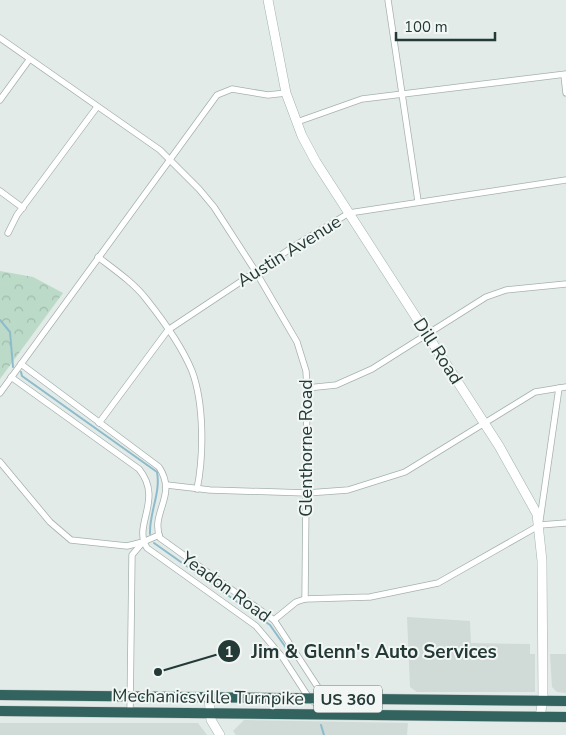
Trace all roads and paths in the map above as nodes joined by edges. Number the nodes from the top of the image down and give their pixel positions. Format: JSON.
{"nodes":[{"id":1,"x":268,"y":0,"type":"edge"},
{"id":2,"x":388,"y":0,"type":"edge"},
{"id":3,"x":0,"y":38,"type":"edge"},
{"id":4,"x":29,"y":60,"type":"junction"},
{"id":5,"x":565,"y":74,"type":"edge"},
{"id":6,"x":286,"y":93,"type":"junction"},
{"id":7,"x":402,"y":93,"type":"junction"},
{"id":8,"x":566,"y":93,"type":"edge"},
{"id":9,"x":0,"y":100,"type":"edge"},
{"id":10,"x":97,"y":107,"type":"junction"},
{"id":11,"x":297,"y":122,"type":"junction"},
{"id":12,"x":170,"y":158,"type":"junction"},
{"id":13,"x":566,"y":180,"type":"edge"},
{"id":14,"x":0,"y":191,"type":"edge"},
{"id":15,"x":418,"y":201,"type":"junction"},
{"id":16,"x":23,"y":208,"type":"junction"},
{"id":17,"x":349,"y":213,"type":"junction"},
{"id":18,"x":8,"y":233,"type":"dead end"},
{"id":19,"x":98,"y":257,"type":"junction"},
{"id":20,"x":256,"y":272,"type":"junction"},
{"id":21,"x":566,"y":284,"type":"edge"},
{"id":22,"x":168,"y":330,"type":"junction"},
{"id":23,"x":426,"y":333,"type":"junction"},
{"id":24,"x":21,"y":364,"type":"junction"},
{"id":25,"x":11,"y":377,"type":"junction"},
{"id":26,"x":566,"y":387,"type":"edge"},
{"id":27,"x":307,"y":388,"type":"junction"},
{"id":28,"x":559,"y":388,"type":"junction"},
{"id":29,"x":0,"y":392,"type":"edge"},
{"id":30,"x":484,"y":422,"type":"junction"},
{"id":31,"x":99,"y":423,"type":"junction"},
{"id":32,"x":0,"y":462,"type":"edge"},
{"id":33,"x":167,"y":485,"type":"junction"},
{"id":34,"x":197,"y":489,"type":"junction"},
{"id":35,"x":307,"y":493,"type":"junction"},
{"id":36,"x":566,"y":523,"type":"edge"},
{"id":37,"x":540,"y":525,"type":"junction"},
{"id":38,"x":159,"y":534,"type":"junction"},
{"id":39,"x":144,"y":542,"type":"junction"},
{"id":40,"x":305,"y":599,"type":"junction"},
{"id":41,"x":274,"y":620,"type":"junction"},
{"id":42,"x":0,"y":695,"type":"edge"},
{"id":43,"x":131,"y":696,"type":"junction"},
{"id":44,"x":209,"y":697,"type":"junction"},
{"id":45,"x":309,"y":698,"type":"junction"},
{"id":46,"x":325,"y":698,"type":"junction"},
{"id":47,"x":543,"y":700,"type":"junction"},
{"id":48,"x":566,"y":701,"type":"edge"},
{"id":49,"x":0,"y":711,"type":"edge"},
{"id":50,"x":130,"y":712,"type":"junction"},
{"id":51,"x":209,"y":713,"type":"junction"},
{"id":52,"x":329,"y":714,"type":"junction"},
{"id":53,"x":540,"y":716,"type":"junction"},
{"id":54,"x":566,"y":717,"type":"edge"},
{"id":55,"x":220,"y":735,"type":"edge"}],
"edges":[{"from":1,"to":6,"type":"street","name":"Dill Road"},
{"from":2,"to":7,"type":"street"},
{"from":3,"to":4,"type":"street","name":"Glenthorne Road"},
{"from":4,"to":9,"type":"street"},
{"from":4,"to":10,"type":"street","name":"Glenthorne Road"},
{"from":5,"to":7,"type":"street"},
{"from":5,"to":8,"type":"street"},
{"from":6,"to":11,"type":"street","name":"Dill Road"},
{"from":6,"to":12,"type":"street"},
{"from":7,"to":11,"type":"street"},
{"from":7,"to":15,"type":"street"},
{"from":10,"to":12,"type":"street","name":"Glenthorne Road"},
{"from":10,"to":16,"type":"street"},
{"from":11,"to":17,"type":"street","name":"Dill Road"},
{"from":12,"to":19,"type":"street"},
{"from":12,"to":20,"type":"street","name":"Glenthorne Road"},
{"from":13,"to":15,"type":"street","name":"Austin Avenue"},
{"from":14,"to":16,"type":"street"},
{"from":15,"to":17,"type":"street","name":"Austin Avenue"},
{"from":16,"to":18,"type":"street"},
{"from":17,"to":20,"type":"street","name":"Austin Avenue"},
{"from":17,"to":23,"type":"street","name":"Dill Road"},
{"from":19,"to":22,"type":"street"},
{"from":19,"to":24,"type":"street"},
{"from":20,"to":22,"type":"street","name":"Austin Avenue"},
{"from":20,"to":27,"type":"street","name":"Glenthorne Road"},
{"from":21,"to":23,"type":"street"},
{"from":22,"to":31,"type":"street","name":"Austin Avenue"},
{"from":22,"to":34,"type":"street"},
{"from":23,"to":27,"type":"street"},
{"from":23,"to":30,"type":"street","name":"Dill Road"},
{"from":24,"to":25,"type":"street"},
{"from":24,"to":31,"type":"street"},
{"from":25,"to":29,"type":"street"},
{"from":25,"to":39,"type":"street"},
{"from":26,"to":28,"type":"street"},
{"from":27,"to":35,"type":"street","name":"Glenthorne Road"},
{"from":28,"to":30,"type":"street"},
{"from":28,"to":37,"type":"street"},
{"from":30,"to":35,"type":"street"},
{"from":30,"to":37,"type":"street","name":"Dill Road"},
{"from":31,"to":33,"type":"street"},
{"from":32,"to":39,"type":"street"},
{"from":33,"to":34,"type":"street"},
{"from":33,"to":38,"type":"street"},
{"from":34,"to":35,"type":"street"},
{"from":35,"to":40,"type":"street","name":"Glenthorne Road"},
{"from":36,"to":37,"type":"street"},
{"from":37,"to":40,"type":"street"},
{"from":37,"to":47,"type":"street","name":"Dill Road"},
{"from":38,"to":39,"type":"street"},
{"from":38,"to":41,"type":"street","name":"Yeadon Road"},
{"from":39,"to":43,"type":"street"},
{"from":39,"to":45,"type":"street","name":"Yeadon Road"},
{"from":40,"to":41,"type":"street"},
{"from":41,"to":46,"type":"street","name":"Yeadon Road"},
{"from":42,"to":43,"type":"highway","name":"Mechanicsville Turnpike","number":"US 360"},
{"from":43,"to":44,"type":"highway","name":"Mechanicsville Turnpike","number":"US 360"},
{"from":43,"to":50,"type":"street"},
{"from":44,"to":45,"type":"highway","name":"Mechanicsville Turnpike","number":"US 360"},
{"from":44,"to":51,"type":"street"},
{"from":45,"to":46,"type":"highway","name":"Mechanicsville Turnpike","number":"US 360"},
{"from":45,"to":52,"type":"street","name":"Yeadon Road"},
{"from":46,"to":47,"type":"highway","name":"Mechanicsville Turnpike","number":"US 360"},
{"from":46,"to":52,"type":"street","name":"Yeadon Road"},
{"from":47,"to":48,"type":"highway","name":"Mechanicsville Turnpike","number":"US 360"},
{"from":47,"to":53,"type":"street","name":"Dill Road"},
{"from":49,"to":50,"type":"highway","name":"Mechanicsville Turnpike","number":"US 360"},
{"from":50,"to":51,"type":"highway","name":"Mechanicsville Turnpike","number":"US 360"},
{"from":51,"to":52,"type":"highway","name":"Mechanicsville Turnpike","number":"US 360"},
{"from":51,"to":55,"type":"street"},
{"from":52,"to":53,"type":"highway","name":"Mechanicsville Turnpike","number":"US 360"},
{"from":53,"to":54,"type":"highway","name":"Mechanicsville Turnpike","number":"US 360"}]}
